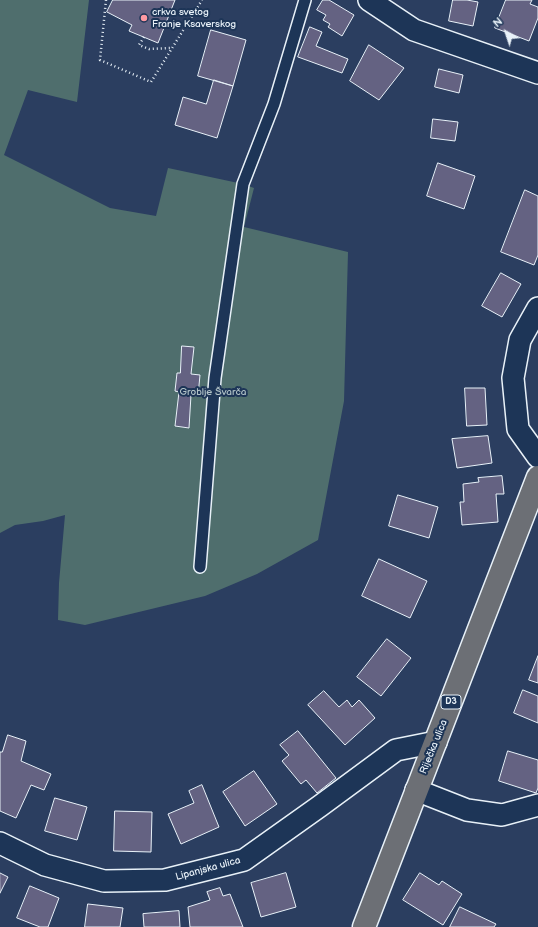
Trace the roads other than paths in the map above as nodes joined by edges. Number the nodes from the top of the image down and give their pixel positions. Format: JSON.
{"nodes":[{"id":1,"x":305,"y":0,"type":"edge"},
{"id":2,"x":369,"y":0,"type":"edge"},
{"id":3,"x":538,"y":73,"type":"edge"},
{"id":4,"x":538,"y":308,"type":"edge"},
{"id":5,"x":538,"y":457,"type":"edge"},
{"id":6,"x":538,"y":477,"type":"edge"},
{"id":7,"x":200,"y":567,"type":"dead end"},
{"id":8,"x":436,"y":742,"type":"junction"},
{"id":9,"x":416,"y":790,"type":"junction"},
{"id":10,"x":538,"y":805,"type":"edge"},
{"id":11,"x":0,"y":843,"type":"edge"},
{"id":12,"x":364,"y":927,"type":"edge"}],
"edges":[{"from":1,"to":7,"type":"lane"},
{"from":2,"to":3,"type":"street"},
{"from":4,"to":5,"type":"street"},
{"from":6,"to":8,"type":"main road","name":"Riječka ulica","number":"D3"},
{"from":8,"to":9,"type":"main road","name":"Riječka ulica","number":"D3"},
{"from":8,"to":11,"type":"street","name":"Lipanjska ulica"},
{"from":9,"to":10,"type":"street"},
{"from":9,"to":12,"type":"main road","name":"Riječka ulica","number":"D3"}]}
